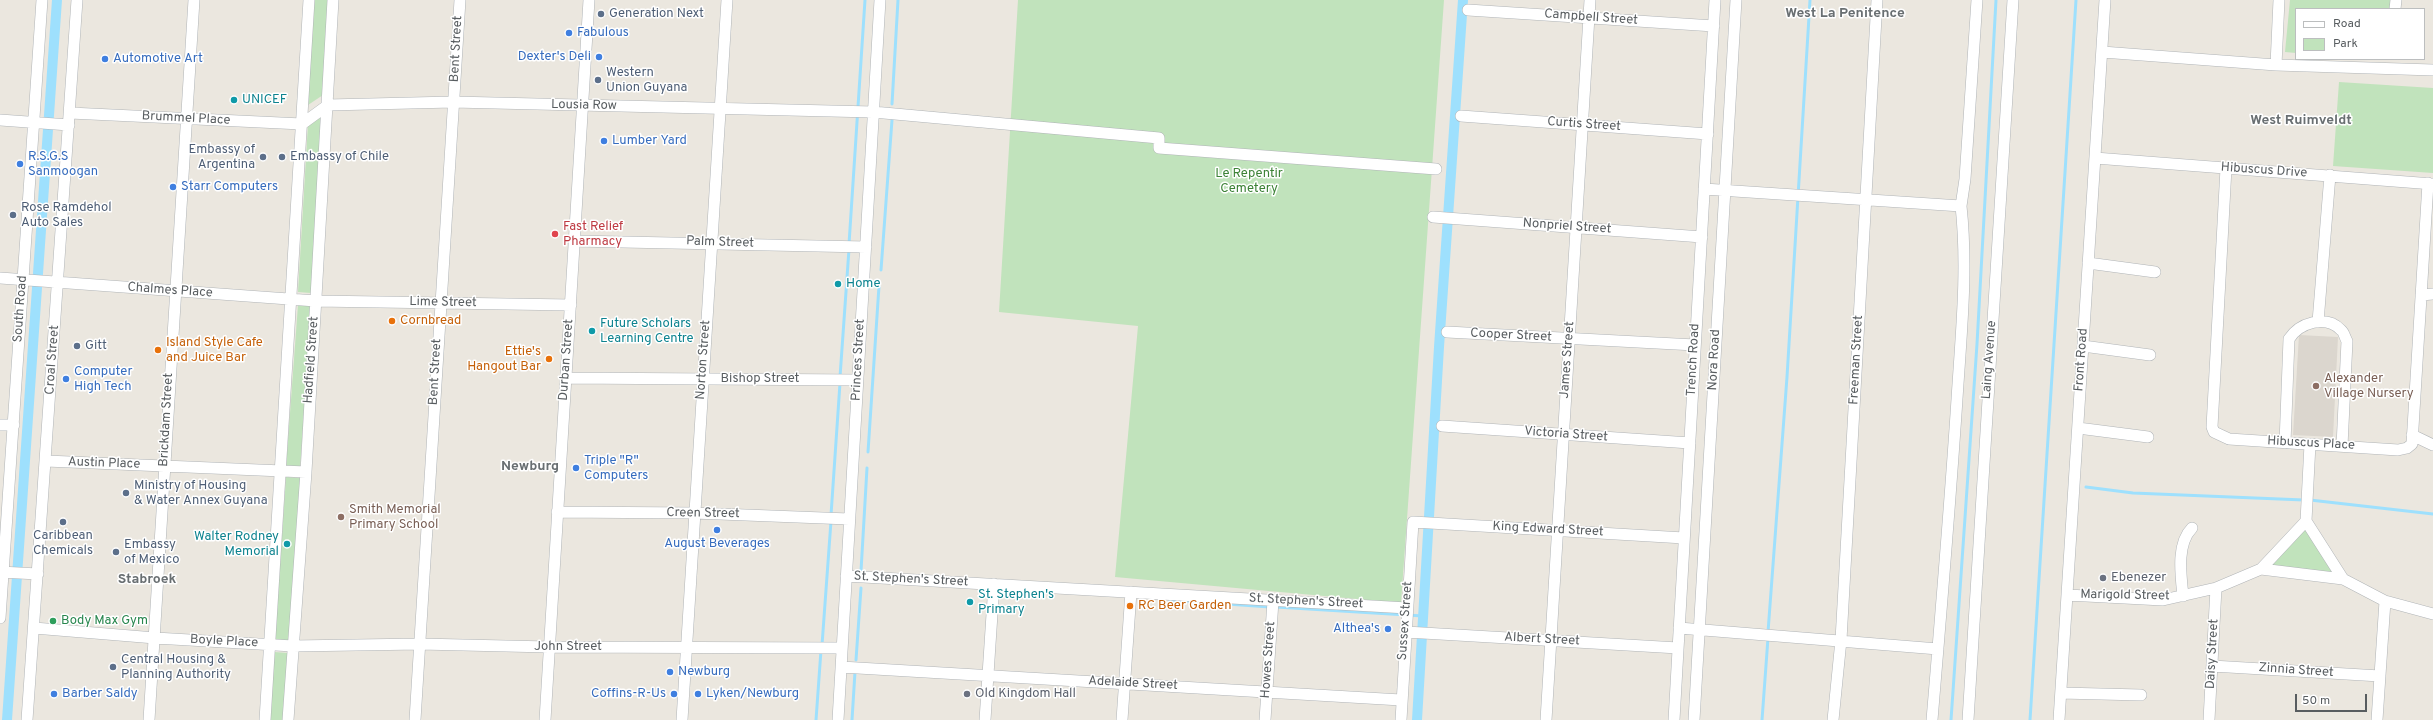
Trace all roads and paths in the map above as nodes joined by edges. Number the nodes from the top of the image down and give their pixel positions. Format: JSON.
{"nodes":[{"id":1,"x":42,"y":0,"type":"edge"},
{"id":2,"x":77,"y":0,"type":"edge"},
{"id":3,"x":194,"y":0,"type":"edge"},
{"id":4,"x":309,"y":0,"type":"edge"},
{"id":5,"x":333,"y":0,"type":"edge"},
{"id":6,"x":460,"y":0,"type":"edge"},
{"id":7,"x":589,"y":0,"type":"edge"},
{"id":8,"x":727,"y":0,"type":"edge"},
{"id":9,"x":880,"y":0,"type":"edge"},
{"id":10,"x":1590,"y":0,"type":"edge"},
{"id":11,"x":1715,"y":0,"type":"edge"},
{"id":12,"x":1736,"y":0,"type":"edge"},
{"id":13,"x":1877,"y":0,"type":"edge"},
{"id":14,"x":1977,"y":0,"type":"edge"},
{"id":15,"x":2013,"y":0,"type":"edge"},
{"id":16,"x":2105,"y":0,"type":"edge"},
{"id":17,"x":2279,"y":0,"type":"edge"},
{"id":18,"x":1468,"y":10,"type":"dead end"},
{"id":19,"x":1589,"y":18,"type":"junction"},
{"id":20,"x":1714,"y":26,"type":"junction"},
{"id":21,"x":2102,"y":52,"type":"junction"},
{"id":22,"x":2392,"y":64,"type":"edge"},
{"id":23,"x":2276,"y":65,"type":"junction"},
{"id":24,"x":2433,"y":70,"type":"edge"},
{"id":25,"x":454,"y":102,"type":"junction"},
{"id":26,"x":328,"y":105,"type":"junction"},
{"id":27,"x":582,"y":107,"type":"junction"},
{"id":28,"x":720,"y":109,"type":"junction"},
{"id":29,"x":869,"y":112,"type":"junction"},
{"id":30,"x":70,"y":113,"type":"junction"},
{"id":31,"x":1461,"y":116,"type":"dead end"},
{"id":32,"x":187,"y":119,"type":"junction"},
{"id":33,"x":0,"y":120,"type":"edge"},
{"id":34,"x":36,"y":123,"type":"junction"},
{"id":35,"x":302,"y":124,"type":"junction"},
{"id":36,"x":69,"y":125,"type":"junction"},
{"id":37,"x":1582,"y":125,"type":"junction"},
{"id":38,"x":1708,"y":134,"type":"junction"},
{"id":39,"x":2095,"y":158,"type":"junction"},
{"id":40,"x":2226,"y":168,"type":"junction"},
{"id":41,"x":1436,"y":169,"type":"dead end"},
{"id":42,"x":2330,"y":175,"type":"junction"},
{"id":43,"x":2430,"y":183,"type":"edge"},
{"id":44,"x":1704,"y":189,"type":"junction"},
{"id":45,"x":1725,"y":190,"type":"junction"},
{"id":46,"x":1866,"y":198,"type":"junction"},
{"id":47,"x":1961,"y":206,"type":"junction"},
{"id":48,"x":1433,"y":217,"type":"dead end"},
{"id":49,"x":1576,"y":228,"type":"junction"},
{"id":50,"x":1702,"y":237,"type":"junction"},
{"id":51,"x":574,"y":241,"type":"junction"},
{"id":52,"x":711,"y":243,"type":"junction"},
{"id":53,"x":861,"y":247,"type":"junction"},
{"id":54,"x":2088,"y":263,"type":"junction"},
{"id":55,"x":2155,"y":272,"type":"dead end"},
{"id":56,"x":0,"y":278,"type":"edge"},
{"id":57,"x":27,"y":280,"type":"junction"},
{"id":58,"x":58,"y":283,"type":"junction"},
{"id":59,"x":175,"y":292,"type":"junction"},
{"id":60,"x":2433,"y":294,"type":"edge"},
{"id":61,"x":2421,"y":295,"type":"junction"},
{"id":62,"x":291,"y":300,"type":"junction"},
{"id":63,"x":316,"y":301,"type":"junction"},
{"id":64,"x":440,"y":304,"type":"junction"},
{"id":65,"x":571,"y":304,"type":"junction"},
{"id":66,"x":2318,"y":322,"type":"junction"},
{"id":67,"x":1447,"y":332,"type":"dead end"},
{"id":68,"x":1569,"y":339,"type":"junction"},
{"id":69,"x":1695,"y":346,"type":"junction"},
{"id":70,"x":2083,"y":346,"type":"junction"},
{"id":71,"x":2150,"y":355,"type":"dead end"},
{"id":72,"x":566,"y":378,"type":"junction"},
{"id":73,"x":702,"y":379,"type":"junction"},
{"id":74,"x":853,"y":380,"type":"junction"},
{"id":75,"x":0,"y":425,"type":"edge"},
{"id":76,"x":14,"y":426,"type":"junction"},
{"id":77,"x":1442,"y":426,"type":"dead end"},
{"id":78,"x":2078,"y":428,"type":"junction"},
{"id":79,"x":1563,"y":435,"type":"junction"},
{"id":80,"x":2412,"y":436,"type":"junction"},
{"id":81,"x":2148,"y":438,"type":"dead end"},
{"id":82,"x":1690,"y":443,"type":"junction"},
{"id":83,"x":2285,"y":443,"type":"junction"},
{"id":84,"x":2310,"y":444,"type":"junction"},
{"id":85,"x":2433,"y":445,"type":"edge"},
{"id":86,"x":2342,"y":446,"type":"junction"},
{"id":87,"x":46,"y":461,"type":"junction"},
{"id":88,"x":164,"y":466,"type":"junction"},
{"id":89,"x":281,"y":471,"type":"junction"},
{"id":90,"x":306,"y":472,"type":"junction"},
{"id":91,"x":557,"y":512,"type":"junction"},
{"id":92,"x":694,"y":513,"type":"junction"},
{"id":93,"x":845,"y":519,"type":"junction"},
{"id":94,"x":2306,"y":521,"type":"junction"},
{"id":95,"x":1413,"y":522,"type":"joint"},
{"id":96,"x":2192,"y":528,"type":"dead end"},
{"id":97,"x":1557,"y":531,"type":"junction"},
{"id":98,"x":1684,"y":538,"type":"junction"},
{"id":99,"x":2261,"y":569,"type":"junction"},
{"id":100,"x":5,"y":572,"type":"edge"},
{"id":101,"x":38,"y":574,"type":"junction"},
{"id":102,"x":846,"y":576,"type":"junction"},
{"id":103,"x":2343,"y":579,"type":"junction"},
{"id":104,"x":994,"y":584,"type":"junction"},
{"id":105,"x":2216,"y":588,"type":"junction"},
{"id":106,"x":1130,"y":592,"type":"junction"},
{"id":107,"x":2067,"y":595,"type":"junction"},
{"id":108,"x":2183,"y":596,"type":"junction"},
{"id":109,"x":1273,"y":600,"type":"junction"},
{"id":110,"x":2386,"y":601,"type":"junction"},
{"id":111,"x":1407,"y":608,"type":"junction"},
{"id":112,"x":2433,"y":614,"type":"edge"},
{"id":113,"x":0,"y":618,"type":"edge"},
{"id":114,"x":34,"y":628,"type":"junction"},
{"id":115,"x":1679,"y":628,"type":"junction"},
{"id":116,"x":1699,"y":630,"type":"junction"},
{"id":117,"x":1406,"y":632,"type":"junction"},
{"id":118,"x":156,"y":638,"type":"junction"},
{"id":119,"x":1550,"y":640,"type":"junction"},
{"id":120,"x":1841,"y":640,"type":"junction"},
{"id":121,"x":268,"y":644,"type":"junction"},
{"id":122,"x":420,"y":644,"type":"junction"},
{"id":123,"x":293,"y":646,"type":"junction"},
{"id":124,"x":549,"y":647,"type":"junction"},
{"id":125,"x":685,"y":647,"type":"junction"},
{"id":126,"x":842,"y":648,"type":"junction"},
{"id":127,"x":1678,"y":648,"type":"junction"},
{"id":128,"x":1938,"y":649,"type":"junction"},
{"id":129,"x":2212,"y":666,"type":"junction"},
{"id":130,"x":841,"y":667,"type":"junction"},
{"id":131,"x":988,"y":676,"type":"junction"},
{"id":132,"x":2380,"y":676,"type":"junction"},
{"id":133,"x":1125,"y":684,"type":"junction"},
{"id":134,"x":1267,"y":692,"type":"junction"},
{"id":135,"x":2061,"y":693,"type":"junction"},
{"id":136,"x":2140,"y":695,"type":"dead end"},
{"id":137,"x":1401,"y":700,"type":"junction"},
{"id":138,"x":27,"y":720,"type":"edge"},
{"id":139,"x":149,"y":720,"type":"edge"},
{"id":140,"x":265,"y":720,"type":"edge"},
{"id":141,"x":288,"y":720,"type":"edge"},
{"id":142,"x":415,"y":720,"type":"edge"},
{"id":143,"x":545,"y":720,"type":"edge"},
{"id":144,"x":682,"y":720,"type":"edge"},
{"id":145,"x":838,"y":720,"type":"edge"},
{"id":146,"x":985,"y":720,"type":"edge"},
{"id":147,"x":1122,"y":720,"type":"edge"},
{"id":148,"x":1265,"y":720,"type":"edge"},
{"id":149,"x":1400,"y":720,"type":"edge"},
{"id":150,"x":1546,"y":720,"type":"edge"},
{"id":151,"x":1674,"y":720,"type":"edge"},
{"id":152,"x":1694,"y":720,"type":"edge"},
{"id":153,"x":1833,"y":720,"type":"edge"},
{"id":154,"x":1932,"y":720,"type":"edge"},
{"id":155,"x":1968,"y":720,"type":"edge"},
{"id":156,"x":2059,"y":720,"type":"edge"},
{"id":157,"x":2209,"y":720,"type":"edge"},
{"id":158,"x":2377,"y":720,"type":"edge"}],
"edges":[{"from":1,"to":34,"type":"street","name":"South Road"},
{"from":2,"to":30,"type":"street","name":"Croal Street"},
{"from":3,"to":32,"type":"street","name":"Brickdam Street"},
{"from":4,"to":35,"type":"street","name":"Hadfield Street"},
{"from":5,"to":26,"type":"street","name":"Hadfield Street"},
{"from":6,"to":25,"type":"street","name":"Bent Street"},
{"from":7,"to":27,"type":"street","name":"Durban Street"},
{"from":8,"to":28,"type":"street","name":"Norton Street"},
{"from":9,"to":29,"type":"street","name":"Princes Street"},
{"from":10,"to":19,"type":"street","name":"James Street"},
{"from":11,"to":20,"type":"street","name":"Trench Road"},
{"from":12,"to":45,"type":"street","name":"Nora Road"},
{"from":13,"to":46,"type":"street","name":"Freeman Street"},
{"from":14,"to":47,"type":"street"},
{"from":15,"to":155,"type":"street","name":"Laing Avenue"},
{"from":16,"to":21,"type":"street","name":"Front Road"},
{"from":17,"to":23,"type":"street"},
{"from":18,"to":19,"type":"street","name":"Campbell Street"},
{"from":19,"to":20,"type":"street","name":"Campbell Street"},
{"from":19,"to":37,"type":"street","name":"James Street"},
{"from":20,"to":38,"type":"street","name":"Trench Road"},
{"from":21,"to":23,"type":"street"},
{"from":21,"to":39,"type":"street","name":"Front Road"},
{"from":22,"to":23,"type":"street"},
{"from":22,"to":24,"type":"street"},
{"from":25,"to":26,"type":"street","name":"Lousia Row"},
{"from":25,"to":27,"type":"street","name":"Lousia Row"},
{"from":25,"to":64,"type":"street","name":"Bent Street"},
{"from":26,"to":35,"type":"street"},
{"from":26,"to":63,"type":"street","name":"Hadfield Street"},
{"from":27,"to":28,"type":"street","name":"Lousia Row"},
{"from":27,"to":51,"type":"street","name":"Durban Street"},
{"from":28,"to":29,"type":"street","name":"Lousia Row"},
{"from":28,"to":52,"type":"street","name":"Norton Street"},
{"from":29,"to":41,"type":"street","name":"Lousia Row"},
{"from":29,"to":53,"type":"street","name":"Princes Street"},
{"from":30,"to":32,"type":"street","name":"Brummel Place"},
{"from":30,"to":36,"type":"street","name":"Croal Street"},
{"from":31,"to":37,"type":"street","name":"Curtis Street"},
{"from":32,"to":35,"type":"street","name":"Brummel Place"},
{"from":32,"to":59,"type":"street","name":"Brickdam Street"},
{"from":33,"to":34,"type":"street"},
{"from":34,"to":36,"type":"street"},
{"from":34,"to":57,"type":"street","name":"South Road"},
{"from":35,"to":62,"type":"street","name":"Hadfield Street"},
{"from":36,"to":58,"type":"street","name":"Croal Street"},
{"from":37,"to":38,"type":"street","name":"Curtis Street"},
{"from":37,"to":49,"type":"street","name":"James Street"},
{"from":38,"to":44,"type":"street","name":"Trench Road"},
{"from":39,"to":40,"type":"street","name":"Hibuscus Drive"},
{"from":39,"to":54,"type":"street","name":"Front Road"},
{"from":40,"to":42,"type":"street","name":"Hibuscus Drive"},
{"from":40,"to":83,"type":"street","name":"Hibuscus Place"},
{"from":42,"to":43,"type":"street","name":"Hibuscus Drive"},
{"from":42,"to":66,"type":"street"},
{"from":43,"to":61,"type":"street"},
{"from":44,"to":45,"type":"street"},
{"from":44,"to":50,"type":"street","name":"Trench Road"},
{"from":45,"to":46,"type":"street"},
{"from":45,"to":116,"type":"street","name":"Nora Road"},
{"from":46,"to":47,"type":"street"},
{"from":46,"to":120,"type":"street","name":"Freeman Street"},
{"from":47,"to":128,"type":"street"},
{"from":48,"to":49,"type":"street","name":"Nonpriel Street"},
{"from":49,"to":50,"type":"street","name":"Nonpriel Street"},
{"from":49,"to":68,"type":"street","name":"James Street"},
{"from":50,"to":69,"type":"street","name":"Trench Road"},
{"from":51,"to":52,"type":"street","name":"Palm Street"},
{"from":51,"to":65,"type":"street","name":"Durban Street"},
{"from":52,"to":53,"type":"street","name":"Palm Street"},
{"from":52,"to":73,"type":"street","name":"Norton Street"},
{"from":53,"to":74,"type":"street","name":"Princes Street"},
{"from":54,"to":55,"type":"street"},
{"from":54,"to":70,"type":"street","name":"Front Road"},
{"from":56,"to":57,"type":"street","name":"Chalmes Place"},
{"from":57,"to":58,"type":"street","name":"Chalmes Place"},
{"from":57,"to":76,"type":"street","name":"South Road"},
{"from":58,"to":59,"type":"street","name":"Chalmes Place"},
{"from":58,"to":87,"type":"street","name":"Croal Street"},
{"from":59,"to":62,"type":"street","name":"Chalmes Place"},
{"from":59,"to":88,"type":"street","name":"Brickdam Street"},
{"from":60,"to":61,"type":"street"},
{"from":61,"to":80,"type":"street"},
{"from":62,"to":63,"type":"street","name":"Chalmes Place"},
{"from":62,"to":89,"type":"street","name":"Hadfield Street"},
{"from":63,"to":64,"type":"street","name":"Lime Street"},
{"from":63,"to":90,"type":"street","name":"Hadfield Street"},
{"from":64,"to":65,"type":"street","name":"Lime Street"},
{"from":64,"to":122,"type":"street","name":"Bent Street"},
{"from":65,"to":72,"type":"street","name":"Durban Street"},
{"from":66,"to":83,"type":"street"},
{"from":66,"to":86,"type":"street"},
{"from":67,"to":68,"type":"street","name":"Cooper Street"},
{"from":68,"to":69,"type":"street","name":"Cooper Street"},
{"from":68,"to":79,"type":"street","name":"James Street"},
{"from":69,"to":82,"type":"street","name":"Trench Road"},
{"from":70,"to":71,"type":"street"},
{"from":70,"to":78,"type":"street","name":"Front Road"},
{"from":72,"to":73,"type":"street","name":"Bishop Street"},
{"from":72,"to":91,"type":"street","name":"Durban Street"},
{"from":73,"to":74,"type":"street","name":"Bishop Street"},
{"from":73,"to":92,"type":"street","name":"Norton Street"},
{"from":74,"to":93,"type":"street","name":"Princes Street"},
{"from":75,"to":76,"type":"street"},
{"from":76,"to":100,"type":"street","name":"South Road"},
{"from":77,"to":79,"type":"street","name":"Victoria Street"},
{"from":78,"to":81,"type":"street"},
{"from":78,"to":107,"type":"street","name":"Front Road"},
{"from":79,"to":82,"type":"street","name":"Victoria Street"},
{"from":79,"to":97,"type":"street","name":"James Street"},
{"from":80,"to":85,"type":"street"},
{"from":80,"to":86,"type":"street","name":"Hibuscus Place"},
{"from":82,"to":98,"type":"street","name":"Trench Road"},
{"from":83,"to":84,"type":"street","name":"Hibuscus Place"},
{"from":84,"to":86,"type":"street","name":"Hibuscus Place"},
{"from":84,"to":94,"type":"street"},
{"from":87,"to":88,"type":"street","name":"Austin Place"},
{"from":87,"to":101,"type":"street","name":"Croal Street"},
{"from":88,"to":89,"type":"street","name":"Austin Place"},
{"from":88,"to":118,"type":"street","name":"Brickdam Street"},
{"from":89,"to":90,"type":"street","name":"Austin Place"},
{"from":89,"to":121,"type":"street","name":"Hadfield Street"},
{"from":90,"to":123,"type":"street","name":"Hadfield Street"},
{"from":91,"to":92,"type":"street","name":"Creen Street"},
{"from":91,"to":124,"type":"street","name":"Durban Street"},
{"from":92,"to":93,"type":"street","name":"Creen Street"},
{"from":92,"to":125,"type":"street","name":"Norton Street"},
{"from":93,"to":102,"type":"street","name":"Princes Street"},
{"from":94,"to":99,"type":"street"},
{"from":94,"to":103,"type":"street"},
{"from":95,"to":97,"type":"street","name":"King Edward Street"},
{"from":95,"to":111,"type":"street","name":"Sussex Street"},
{"from":96,"to":108,"type":"street"},
{"from":97,"to":98,"type":"street","name":"King Edward Street"},
{"from":97,"to":119,"type":"street","name":"James Street"},
{"from":98,"to":115,"type":"street","name":"Trench Road"},
{"from":99,"to":103,"type":"street","name":"Marigold Street"},
{"from":99,"to":105,"type":"street","name":"Marigold Street"},
{"from":100,"to":101,"type":"street"},
{"from":100,"to":113,"type":"street","name":"South Road"},
{"from":101,"to":114,"type":"street","name":"Croal Street"},
{"from":102,"to":104,"type":"street","name":"St. Stephen's Street"},
{"from":102,"to":126,"type":"street","name":"Princes Street"},
{"from":103,"to":110,"type":"street","name":"Marigold Street"},
{"from":104,"to":106,"type":"street","name":"St. Stephen's Street"},
{"from":104,"to":131,"type":"street"},
{"from":105,"to":108,"type":"street","name":"Marigold Street"},
{"from":105,"to":129,"type":"street","name":"Daisy Street"},
{"from":106,"to":109,"type":"street","name":"St. Stephen's Street"},
{"from":106,"to":133,"type":"street"},
{"from":107,"to":108,"type":"street","name":"Marigold Street"},
{"from":107,"to":135,"type":"street","name":"Front Road"},
{"from":109,"to":111,"type":"street","name":"St. Stephen's Street"},
{"from":109,"to":134,"type":"street","name":"Howes Street"},
{"from":110,"to":112,"type":"street","name":"Marigold Street"},
{"from":110,"to":132,"type":"street"},
{"from":111,"to":117,"type":"street","name":"Sussex Street"},
{"from":114,"to":118,"type":"street","name":"Boyle Place"},
{"from":114,"to":138,"type":"street","name":"Croal Street"},
{"from":115,"to":116,"type":"street"},
{"from":115,"to":127,"type":"street","name":"Trench Road"},
{"from":116,"to":120,"type":"street"},
{"from":116,"to":152,"type":"street","name":"Nora Road"},
{"from":117,"to":119,"type":"street","name":"Albert Street"},
{"from":117,"to":137,"type":"street","name":"Sussex Street"},
{"from":118,"to":121,"type":"street","name":"Boyle Place"},
{"from":118,"to":139,"type":"street","name":"Brickdam Street"},
{"from":119,"to":127,"type":"street","name":"Albert Street"},
{"from":119,"to":150,"type":"street","name":"James Street"},
{"from":120,"to":128,"type":"street"},
{"from":120,"to":153,"type":"street","name":"Freeman Street"},
{"from":121,"to":123,"type":"street","name":"Boyle Place"},
{"from":121,"to":140,"type":"street","name":"Hadfield Street"},
{"from":122,"to":123,"type":"street","name":"John Street"},
{"from":122,"to":124,"type":"street","name":"John Street"},
{"from":122,"to":142,"type":"street","name":"Bent Street"},
{"from":123,"to":141,"type":"street","name":"Hadfield Street"},
{"from":124,"to":125,"type":"street","name":"John Street"},
{"from":124,"to":143,"type":"street","name":"Durban Street"},
{"from":125,"to":126,"type":"street","name":"John Street"},
{"from":125,"to":144,"type":"street","name":"Norton Street"},
{"from":126,"to":130,"type":"street","name":"Princes Street"},
{"from":127,"to":151,"type":"street","name":"Trench Road"},
{"from":128,"to":154,"type":"street"},
{"from":129,"to":132,"type":"street","name":"Zinnia Street"},
{"from":129,"to":157,"type":"street","name":"Daisy Street"},
{"from":130,"to":131,"type":"street","name":"Adelaide Street"},
{"from":130,"to":145,"type":"street","name":"Princes Street"},
{"from":131,"to":133,"type":"street","name":"Adelaide Street"},
{"from":131,"to":146,"type":"street"},
{"from":132,"to":158,"type":"street"},
{"from":133,"to":134,"type":"street","name":"Adelaide Street"},
{"from":133,"to":147,"type":"street"},
{"from":134,"to":137,"type":"street","name":"Adelaide Street"},
{"from":134,"to":148,"type":"street","name":"Howes Street"},
{"from":135,"to":136,"type":"street"},
{"from":135,"to":156,"type":"street","name":"Front Road"},
{"from":137,"to":149,"type":"street","name":"Sussex Street"}]}
